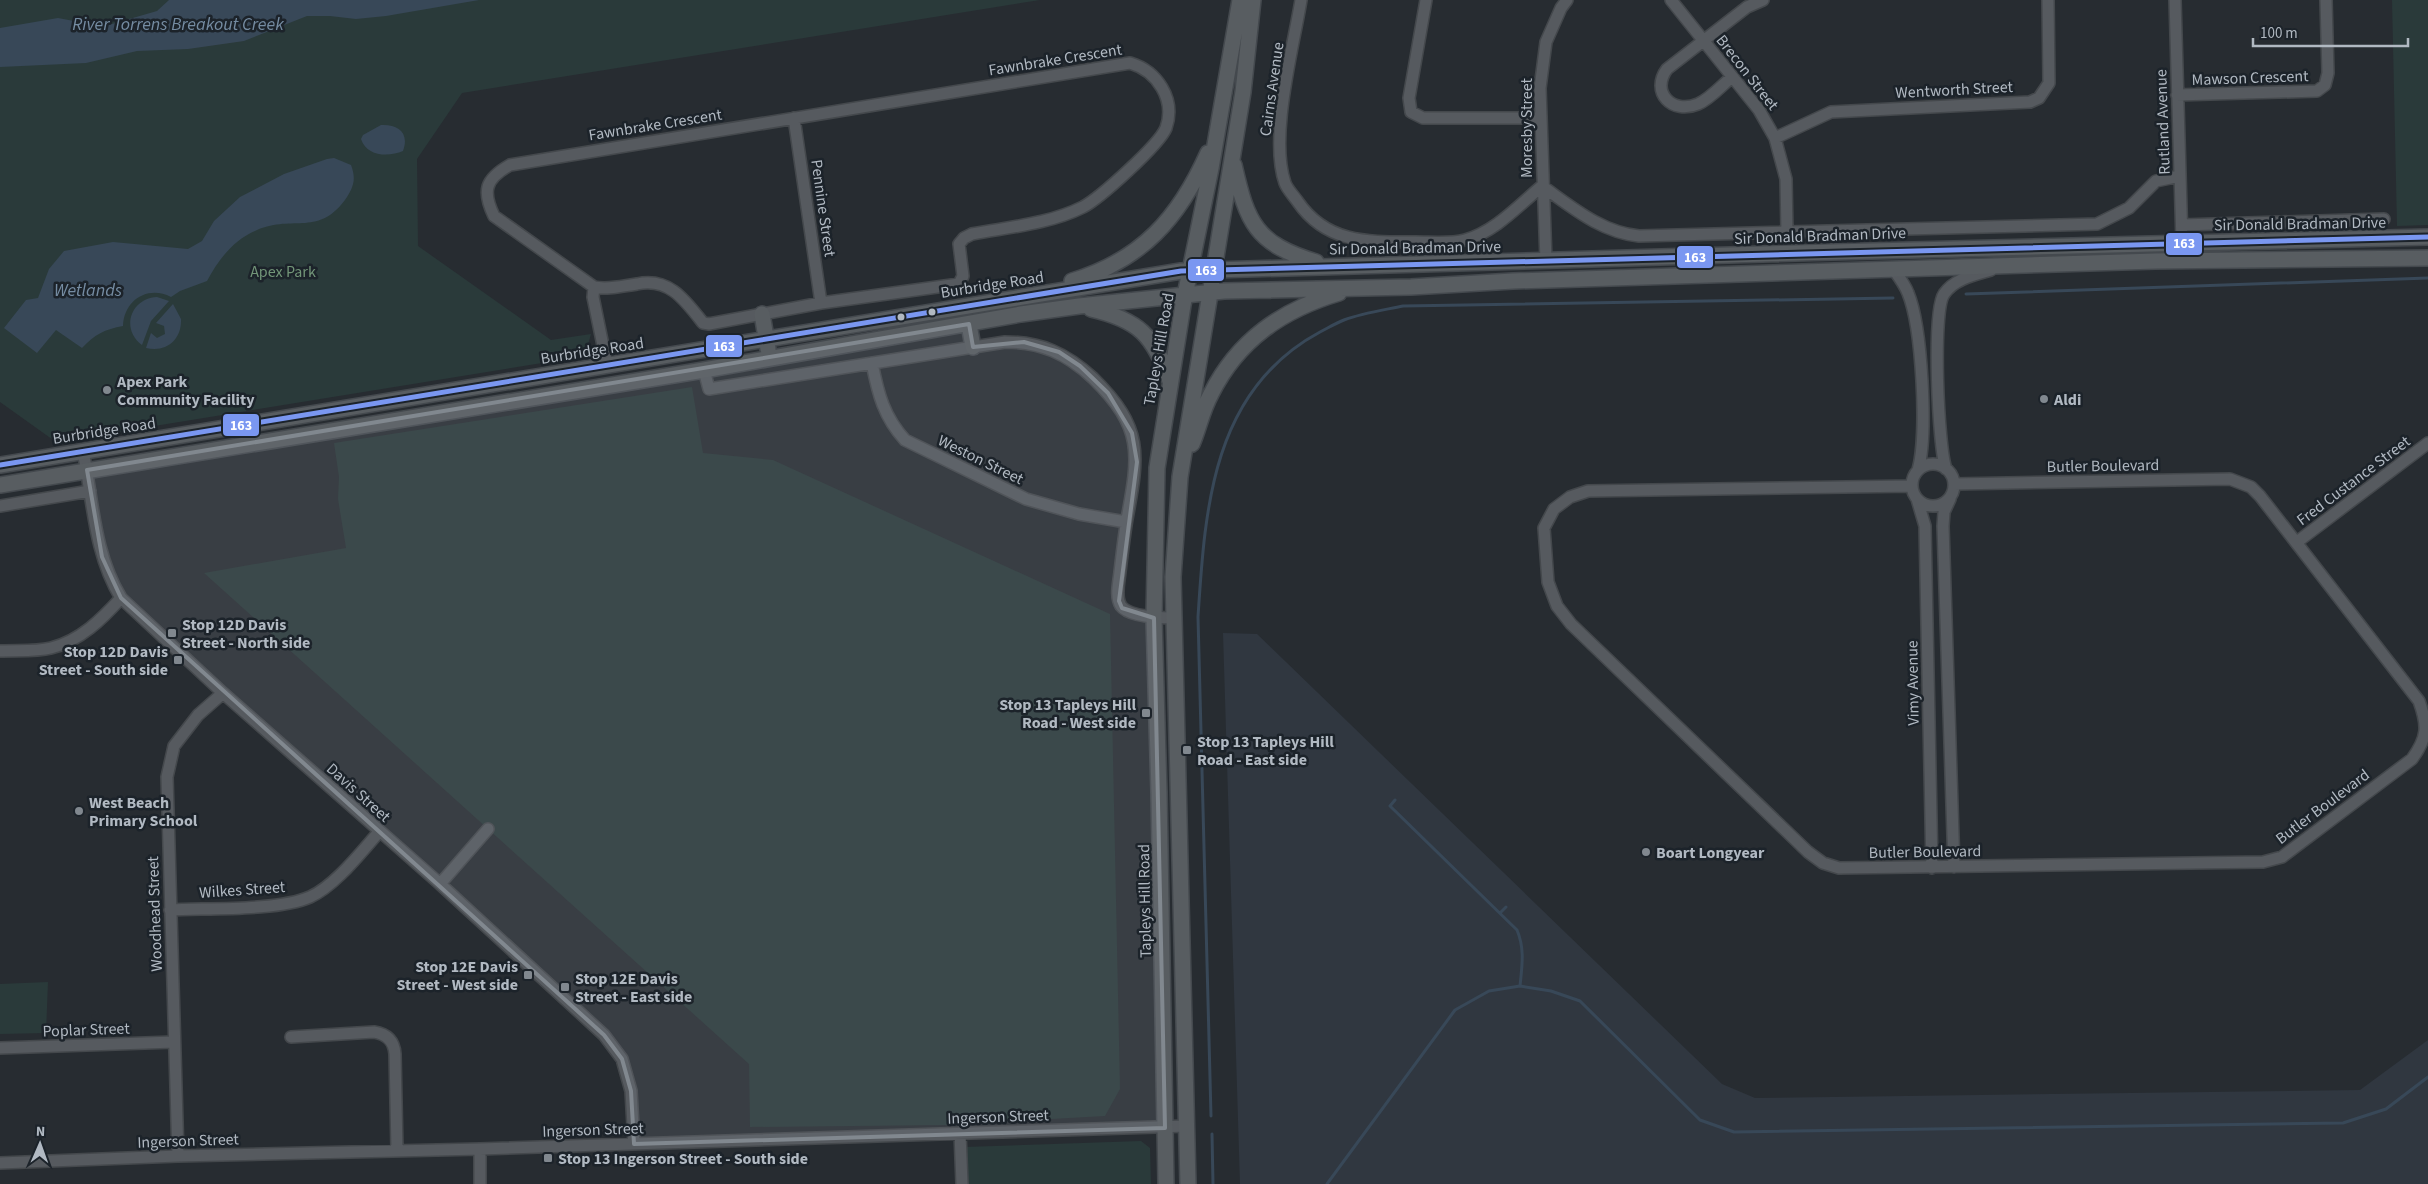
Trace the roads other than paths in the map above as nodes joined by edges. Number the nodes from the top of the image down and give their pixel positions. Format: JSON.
{"nodes":[{"id":1,"x":1240,"y":0,"type":"edge"},
{"id":2,"x":1253,"y":0,"type":"edge"},
{"id":3,"x":1301,"y":0,"type":"edge"},
{"id":4,"x":1426,"y":0,"type":"edge"},
{"id":5,"x":1567,"y":0,"type":"edge"},
{"id":6,"x":1671,"y":0,"type":"edge"},
{"id":7,"x":1763,"y":0,"type":"edge"},
{"id":8,"x":2048,"y":0,"type":"edge"},
{"id":9,"x":2174,"y":0,"type":"edge"},
{"id":10,"x":2326,"y":0,"type":"edge"},
{"id":11,"x":1702,"y":41,"type":"junction"},
{"id":12,"x":1732,"y":76,"type":"junction"},
{"id":13,"x":2178,"y":95,"type":"junction"},
{"id":14,"x":794,"y":118,"type":"junction"},
{"id":15,"x":1541,"y":118,"type":"junction"},
{"id":16,"x":1218,"y":130,"type":"junction"},
{"id":17,"x":1775,"y":138,"type":"junction"},
{"id":18,"x":1232,"y":157,"type":"junction"},
{"id":19,"x":2180,"y":176,"type":"junction"},
{"id":20,"x":1542,"y":186,"type":"junction"},
{"id":21,"x":2384,"y":219,"type":"dead end"},
{"id":22,"x":2182,"y":225,"type":"junction"},
{"id":23,"x":1787,"y":232,"type":"junction"},
{"id":24,"x":2428,"y":237,"type":"edge"},
{"id":25,"x":2182,"y":243,"type":"junction"},
{"id":26,"x":2428,"y":258,"type":"edge"},
{"id":27,"x":2156,"y":260,"type":"junction"},
{"id":28,"x":1546,"y":261,"type":"junction"},
{"id":29,"x":2199,"y":261,"type":"junction"},
{"id":30,"x":1329,"y":266,"type":"junction"},
{"id":31,"x":2007,"y":266,"type":"junction"},
{"id":32,"x":1190,"y":270,"type":"junction"},
{"id":33,"x":1213,"y":270,"type":"junction"},
{"id":34,"x":1894,"y":270,"type":"junction"},
{"id":35,"x":1566,"y":280,"type":"junction"},
{"id":36,"x":1513,"y":281,"type":"junction"},
{"id":37,"x":594,"y":287,"type":"junction"},
{"id":38,"x":1360,"y":288,"type":"junction"},
{"id":39,"x":1210,"y":292,"type":"junction"},
{"id":40,"x":1048,"y":293,"type":"junction"},
{"id":41,"x":1186,"y":294,"type":"junction"},
{"id":42,"x":821,"y":303,"type":"junction"},
{"id":43,"x":1079,"y":306,"type":"junction"},
{"id":44,"x":762,"y":314,"type":"junction"},
{"id":45,"x":969,"y":324,"type":"junction"},
{"id":46,"x":766,"y":340,"type":"junction"},
{"id":47,"x":973,"y":347,"type":"junction"},
{"id":48,"x":769,"y":358,"type":"junction"},
{"id":49,"x":872,"y":363,"type":"junction"},
{"id":50,"x":607,"y":365,"type":"junction"},
{"id":51,"x":704,"y":370,"type":"junction"},
{"id":52,"x":1170,"y":382,"type":"junction"},
{"id":53,"x":2428,"y":443,"type":"edge"},
{"id":54,"x":83,"y":451,"type":"junction"},
{"id":55,"x":0,"y":465,"type":"edge"},
{"id":56,"x":1946,"y":468,"type":"junction"},
{"id":57,"x":87,"y":470,"type":"junction"},
{"id":58,"x":1918,"y":470,"type":"junction"},
{"id":59,"x":1180,"y":477,"type":"junction"},
{"id":60,"x":0,"y":484,"type":"edge"},
{"id":61,"x":1954,"y":484,"type":"junction"},
{"id":62,"x":1912,"y":486,"type":"junction"},
{"id":63,"x":90,"y":491,"type":"junction"},
{"id":64,"x":1917,"y":499,"type":"junction"},
{"id":65,"x":1950,"y":499,"type":"junction"},
{"id":66,"x":0,"y":506,"type":"edge"},
{"id":67,"x":1126,"y":522,"type":"junction"},
{"id":68,"x":2297,"y":542,"type":"junction"},
{"id":69,"x":121,"y":598,"type":"junction"},
{"id":70,"x":1154,"y":618,"type":"junction"},
{"id":71,"x":1175,"y":618,"type":"junction"},
{"id":72,"x":0,"y":651,"type":"edge"},
{"id":73,"x":223,"y":693,"type":"junction"},
{"id":74,"x":488,"y":829,"type":"dead end"},
{"id":75,"x":379,"y":832,"type":"junction"},
{"id":76,"x":1932,"y":868,"type":"junction"},
{"id":77,"x":1954,"y":868,"type":"junction"},
{"id":78,"x":440,"y":884,"type":"junction"},
{"id":79,"x":170,"y":910,"type":"junction"},
{"id":80,"x":291,"y":1037,"type":"dead end"},
{"id":81,"x":174,"y":1042,"type":"junction"},
{"id":82,"x":0,"y":1048,"type":"edge"},
{"id":83,"x":1187,"y":1126,"type":"junction"},
{"id":84,"x":1165,"y":1128,"type":"junction"},
{"id":85,"x":960,"y":1133,"type":"junction"},
{"id":86,"x":634,"y":1144,"type":"junction"},
{"id":87,"x":480,"y":1149,"type":"junction"},
{"id":88,"x":397,"y":1150,"type":"junction"},
{"id":89,"x":178,"y":1156,"type":"junction"},
{"id":90,"x":0,"y":1163,"type":"edge"},
{"id":91,"x":480,"y":1184,"type":"edge"},
{"id":92,"x":962,"y":1184,"type":"edge"},
{"id":93,"x":1166,"y":1184,"type":"edge"},
{"id":94,"x":1188,"y":1184,"type":"edge"}],
"edges":[{"from":1,"to":16,"type":"main road","name":"Tapleys Hill Road"},
{"from":2,"to":18,"type":"main road"},
{"from":3,"to":20,"type":"street","name":"Cairns Avenue"},
{"from":4,"to":15,"type":"street"},
{"from":5,"to":15,"type":"street","name":"Moresby Street"},
{"from":6,"to":11,"type":"street","name":"Brecon Street"},
{"from":7,"to":11,"type":"street"},
{"from":8,"to":17,"type":"street","name":"Wentworth Street"},
{"from":9,"to":13,"type":"street","name":"Rutland Avenue"},
{"from":10,"to":13,"type":"street","name":"Mawson Crescent"},
{"from":11,"to":12,"type":"street","name":"Brecon Street"},
{"from":11,"to":12,"type":"street"},
{"from":12,"to":17,"type":"street","name":"Brecon Street"},
{"from":13,"to":19,"type":"street","name":"Rutland Avenue"},
{"from":14,"to":37,"type":"street","name":"Fawnbrake Crescent"},
{"from":14,"to":42,"type":"street","name":"Pennine Street"},
{"from":14,"to":42,"type":"street","name":"Fawnbrake Crescent"},
{"from":15,"to":20,"type":"street","name":"Moresby Street"},
{"from":16,"to":32,"type":"main road","name":"Tapleys Hill Road"},
{"from":16,"to":40,"type":"main road"},
{"from":17,"to":23,"type":"street","name":"Brecon Street"},
{"from":18,"to":30,"type":"main road"},
{"from":18,"to":33,"type":"main road"},
{"from":19,"to":22,"type":"street","name":"Rutland Avenue"},
{"from":19,"to":23,"type":"street","name":"Sir Donald Bradman Drive"},
{"from":20,"to":23,"type":"street","name":"Sir Donald Bradman Drive"},
{"from":20,"to":28,"type":"street","name":"Moresby Street"},
{"from":21,"to":22,"type":"street","name":"Sir Donald Bradman Drive"},
{"from":22,"to":25,"type":"street","name":"Rutland Avenue"},
{"from":24,"to":25,"type":"main road","name":"Sir Donald Bradman Drive"},
{"from":25,"to":27,"type":"main road"},
{"from":25,"to":28,"type":"main road","name":"Sir Donald Bradman Drive"},
{"from":25,"to":29,"type":"main road"},
{"from":26,"to":29,"type":"main road"},
{"from":27,"to":29,"type":"main road"},
{"from":27,"to":31,"type":"main road"},
{"from":28,"to":30,"type":"main road","name":"Sir Donald Bradman Drive"},
{"from":28,"to":35,"type":"main road"},
{"from":28,"to":36,"type":"main road"},
{"from":30,"to":33,"type":"main road","name":"Sir Donald Bradman Drive"},
{"from":31,"to":34,"type":"main road"},
{"from":31,"to":56,"type":"street"},
{"from":32,"to":33,"type":"main road","name":"Sir Donald Bradman Drive"},
{"from":32,"to":40,"type":"main road","name":"Burbridge Road"},
{"from":32,"to":41,"type":"main road","name":"Tapleys Hill Road"},
{"from":33,"to":39,"type":"main road"},
{"from":34,"to":35,"type":"main road"},
{"from":34,"to":58,"type":"street"},
{"from":35,"to":36,"type":"main road"},
{"from":36,"to":38,"type":"main road"},
{"from":37,"to":44,"type":"street","name":"Fawnbrake Crescent"},
{"from":37,"to":50,"type":"street"},
{"from":38,"to":39,"type":"main road"},
{"from":38,"to":59,"type":"main road"},
{"from":39,"to":41,"type":"main road"},
{"from":39,"to":59,"type":"main road"},
{"from":40,"to":46,"type":"main road","name":"Burbridge Road"},
{"from":41,"to":43,"type":"main road"},
{"from":41,"to":52,"type":"main road","name":"Tapleys Hill Road"},
{"from":42,"to":44,"type":"street","name":"Fawnbrake Crescent"},
{"from":43,"to":45,"type":"main road"},
{"from":43,"to":52,"type":"main road"},
{"from":44,"to":46,"type":"main road"},
{"from":45,"to":47,"type":"main road"},
{"from":45,"to":48,"type":"main road"},
{"from":46,"to":48,"type":"main road"},
{"from":46,"to":50,"type":"main road","name":"Burbridge Road"},
{"from":47,"to":49,"type":"street"},
{"from":47,"to":67,"type":"street"},
{"from":48,"to":51,"type":"main road"},
{"from":49,"to":51,"type":"street"},
{"from":49,"to":67,"type":"street","name":"Weston Street"},
{"from":50,"to":54,"type":"main road","name":"Burbridge Road"},
{"from":51,"to":57,"type":"main road"},
{"from":52,"to":70,"type":"main road","name":"Tapleys Hill Road"},
{"from":53,"to":68,"type":"street","name":"Fred Custance Street"},
{"from":54,"to":55,"type":"main road","name":"Burbridge Road"},
{"from":54,"to":57,"type":"street","name":"Davis Street"},
{"from":56,"to":58,"type":"street"},
{"from":56,"to":61,"type":"street"},
{"from":57,"to":60,"type":"main road"},
{"from":57,"to":63,"type":"street","name":"Davis Street"},
{"from":58,"to":62,"type":"street"},
{"from":59,"to":71,"type":"main road"},
{"from":61,"to":65,"type":"street"},
{"from":61,"to":68,"type":"street","name":"Butler Boulevard"},
{"from":62,"to":64,"type":"street"},
{"from":62,"to":76,"type":"street","name":"Butler Boulevard"},
{"from":63,"to":66,"type":"street"},
{"from":63,"to":69,"type":"street","name":"Davis Street"},
{"from":64,"to":65,"type":"street"},
{"from":64,"to":76,"type":"street","name":"Vimy Avenue"},
{"from":65,"to":77,"type":"street"},
{"from":67,"to":70,"type":"street"},
{"from":68,"to":77,"type":"street","name":"Butler Boulevard"},
{"from":69,"to":72,"type":"street"},
{"from":69,"to":73,"type":"street","name":"Davis Street"},
{"from":70,"to":71,"type":"street"},
{"from":70,"to":84,"type":"main road","name":"Tapleys Hill Road"},
{"from":71,"to":83,"type":"main road"},
{"from":73,"to":75,"type":"street","name":"Davis Street"},
{"from":73,"to":79,"type":"street","name":"Woodhead Street"},
{"from":74,"to":78,"type":"street"},
{"from":75,"to":78,"type":"street","name":"Davis Street"},
{"from":75,"to":79,"type":"street","name":"Wilkes Street"},
{"from":76,"to":77,"type":"street","name":"Butler Boulevard"},
{"from":78,"to":86,"type":"street","name":"Davis Street"},
{"from":79,"to":81,"type":"street","name":"Woodhead Street"},
{"from":80,"to":88,"type":"street"},
{"from":81,"to":82,"type":"street","name":"Poplar Street"},
{"from":81,"to":89,"type":"street","name":"Woodhead Street"},
{"from":83,"to":84,"type":"street","name":"Ingerson Street"},
{"from":83,"to":94,"type":"main road"},
{"from":84,"to":85,"type":"street","name":"Ingerson Street"},
{"from":84,"to":93,"type":"main road","name":"Tapleys Hill Road"},
{"from":85,"to":86,"type":"street","name":"Ingerson Street"},
{"from":85,"to":92,"type":"street"},
{"from":86,"to":87,"type":"street","name":"Ingerson Street"},
{"from":87,"to":88,"type":"street","name":"Ingerson Street"},
{"from":87,"to":91,"type":"street"},
{"from":88,"to":89,"type":"street","name":"Ingerson Street"},
{"from":89,"to":90,"type":"street","name":"Ingerson Street"}]}
